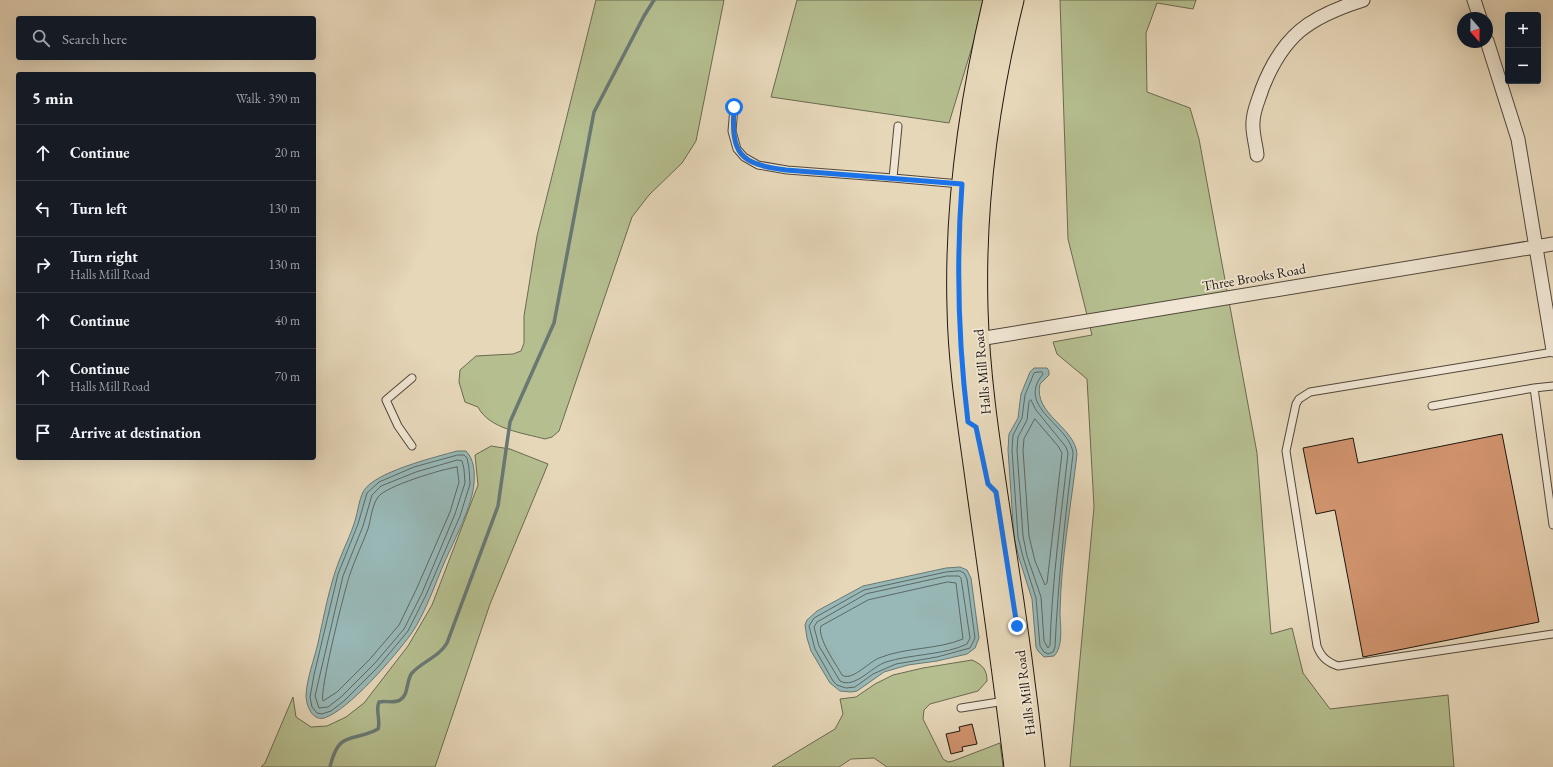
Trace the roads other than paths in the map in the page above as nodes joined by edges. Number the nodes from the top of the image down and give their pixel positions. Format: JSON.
{"nodes":[{"id":1,"x":994,"y":0,"type":"edge"},
{"id":2,"x":1013,"y":0,"type":"edge"},
{"id":3,"x":1363,"y":0,"type":"edge"},
{"id":4,"x":1474,"y":0,"type":"edge"},
{"id":5,"x":1478,"y":12,"type":"edge"},
{"id":6,"x":1489,"y":48,"type":"edge"},
{"id":7,"x":734,"y":107,"type":"dead end"},
{"id":8,"x":898,"y":126,"type":"dead end"},
{"id":9,"x":1258,"y":155,"type":"dead end"},
{"id":10,"x":893,"y":178,"type":"junction"},
{"id":11,"x":962,"y":184,"type":"junction"},
{"id":12,"x":1553,"y":244,"type":"edge"},
{"id":13,"x":1536,"y":247,"type":"junction"},
{"id":14,"x":969,"y":340,"type":"junction"},
{"id":15,"x":1553,"y":351,"type":"edge"},
{"id":16,"x":412,"y":378,"type":"dead end"},
{"id":17,"x":1553,"y":386,"type":"edge"},
{"id":18,"x":1534,"y":388,"type":"junction"},
{"id":19,"x":1432,"y":406,"type":"dead end"},
{"id":20,"x":968,"y":422,"type":"junction"},
{"id":21,"x":412,"y":446,"type":"dead end"},
{"id":22,"x":996,"y":492,"type":"junction"},
{"id":23,"x":1552,"y":507,"type":"edge"},
{"id":24,"x":1553,"y":525,"type":"edge"},
{"id":25,"x":1553,"y":634,"type":"edge"},
{"id":26,"x":1007,"y":700,"type":"junction"},
{"id":27,"x":961,"y":708,"type":"dead end"},
{"id":28,"x":1015,"y":767,"type":"edge"},
{"id":29,"x":1034,"y":767,"type":"edge"}],
"edges":[{"from":1,"to":11,"type":"main road","name":"Halls Mill Road"},
{"from":2,"to":14,"type":"main road","name":"Halls Mill Road"},
{"from":3,"to":9,"type":"street"},
{"from":4,"to":5,"type":"street"},
{"from":6,"to":13,"type":"street"},
{"from":7,"to":10,"type":"lane"},
{"from":8,"to":10,"type":"lane"},
{"from":10,"to":11,"type":"lane"},
{"from":11,"to":14,"type":"main road","name":"Halls Mill Road"},
{"from":12,"to":13,"type":"street","name":"Three Brooks Road"},
{"from":13,"to":14,"type":"street","name":"Three Brooks Road"},
{"from":13,"to":15,"type":"street"},
{"from":14,"to":20,"type":"main road","name":"Halls Mill Road"},
{"from":14,"to":22,"type":"main road","name":"Halls Mill Road"},
{"from":15,"to":25,"type":"lane"},
{"from":16,"to":21,"type":"lane"},
{"from":17,"to":18,"type":"lane"},
{"from":18,"to":19,"type":"lane"},
{"from":18,"to":23,"type":"lane"},
{"from":20,"to":22,"type":"main road"},
{"from":20,"to":26,"type":"main road","name":"Halls Mill Road"},
{"from":22,"to":29,"type":"main road","name":"Halls Mill Road"},
{"from":23,"to":24,"type":"lane"},
{"from":26,"to":27,"type":"lane"},
{"from":26,"to":28,"type":"main road","name":"Halls Mill Road"}]}
